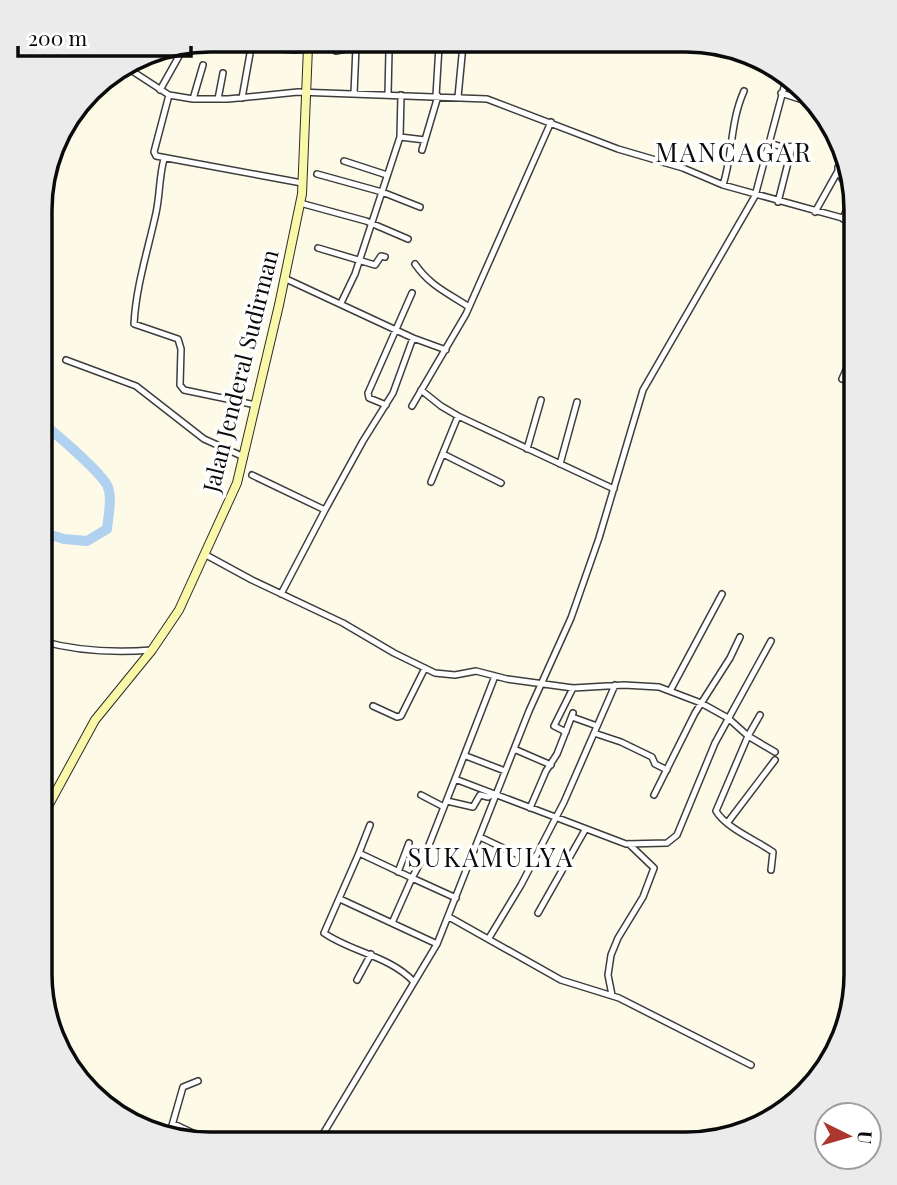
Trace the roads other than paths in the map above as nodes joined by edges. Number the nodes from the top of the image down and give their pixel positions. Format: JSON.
{"nodes":[{"id":1,"x":250,"y":52,"type":"edge"},
{"id":2,"x":307,"y":52,"type":"edge"},
{"id":3,"x":356,"y":52,"type":"edge"},
{"id":4,"x":389,"y":52,"type":"edge"},
{"id":5,"x":439,"y":52,"type":"edge"},
{"id":6,"x":462,"y":52,"type":"edge"},
{"id":7,"x":179,"y":56,"type":"edge"},
{"id":8,"x":203,"y":65,"type":"dead end"},
{"id":9,"x":134,"y":73,"type":"edge"},
{"id":10,"x":223,"y":73,"type":"dead end"},
{"id":11,"x":783,"y":86,"type":"edge"},
{"id":12,"x":160,"y":90,"type":"junction"},
{"id":13,"x":744,"y":91,"type":"dead end"},
{"id":14,"x":304,"y":92,"type":"junction"},
{"id":15,"x":781,"y":93,"type":"junction"},
{"id":16,"x":354,"y":94,"type":"junction"},
{"id":17,"x":388,"y":94,"type":"junction"},
{"id":18,"x":169,"y":95,"type":"junction"},
{"id":19,"x":401,"y":95,"type":"junction"},
{"id":20,"x":437,"y":96,"type":"junction"},
{"id":21,"x":458,"y":97,"type":"junction"},
{"id":22,"x":242,"y":98,"type":"junction"},
{"id":23,"x":797,"y":98,"type":"edge"},
{"id":24,"x":192,"y":99,"type":"junction"},
{"id":25,"x":218,"y":99,"type":"junction"},
{"id":26,"x":551,"y":122,"type":"junction"},
{"id":27,"x":400,"y":137,"type":"junction"},
{"id":28,"x":425,"y":140,"type":"junction"},
{"id":29,"x":769,"y":143,"type":"junction"},
{"id":30,"x":803,"y":146,"type":"dead end"},
{"id":31,"x":791,"y":149,"type":"junction"},
{"id":32,"x":422,"y":150,"type":"dead end"},
{"id":33,"x":164,"y":159,"type":"junction"},
{"id":34,"x":344,"y":161,"type":"dead end"},
{"id":35,"x":838,"y":169,"type":"edge"},
{"id":36,"x":317,"y":174,"type":"dead end"},
{"id":37,"x":387,"y":175,"type":"junction"},
{"id":38,"x":302,"y":183,"type":"junction"},
{"id":39,"x":723,"y":185,"type":"junction"},
{"id":40,"x":382,"y":192,"type":"junction"},
{"id":41,"x":755,"y":196,"type":"junction"},
{"id":42,"x":778,"y":202,"type":"junction"},
{"id":43,"x":300,"y":203,"type":"junction"},
{"id":44,"x":420,"y":207,"type":"dead end"},
{"id":45,"x":816,"y":212,"type":"junction"},
{"id":46,"x":844,"y":216,"type":"edge"},
{"id":47,"x":843,"y":219,"type":"joint"},
{"id":48,"x":371,"y":223,"type":"junction"},
{"id":49,"x":408,"y":239,"type":"dead end"},
{"id":50,"x":317,"y":248,"type":"dead end"},
{"id":51,"x":385,"y":257,"type":"dead end"},
{"id":52,"x":359,"y":261,"type":"junction"},
{"id":53,"x":415,"y":264,"type":"dead end"},
{"id":54,"x":284,"y":278,"type":"junction"},
{"id":55,"x":412,"y":293,"type":"dead end"},
{"id":56,"x":341,"y":303,"type":"junction"},
{"id":57,"x":469,"y":307,"type":"junction"},
{"id":58,"x":397,"y":330,"type":"junction"},
{"id":59,"x":413,"y":338,"type":"junction"},
{"id":60,"x":446,"y":350,"type":"junction"},
{"id":61,"x":66,"y":360,"type":"dead end"},
{"id":62,"x":844,"y":374,"type":"edge"},
{"id":63,"x":842,"y":379,"type":"dead end"},
{"id":64,"x":421,"y":390,"type":"junction"},
{"id":65,"x":541,"y":400,"type":"dead end"},
{"id":66,"x":577,"y":402,"type":"dead end"},
{"id":67,"x":256,"y":405,"type":"junction"},
{"id":68,"x":386,"y":405,"type":"junction"},
{"id":69,"x":412,"y":406,"type":"dead end"},
{"id":70,"x":458,"y":416,"type":"junction"},
{"id":71,"x":527,"y":449,"type":"junction"},
{"id":72,"x":443,"y":454,"type":"junction"},
{"id":73,"x":244,"y":457,"type":"junction"},
{"id":74,"x":560,"y":464,"type":"junction"},
{"id":75,"x":251,"y":475,"type":"dead end"},
{"id":76,"x":431,"y":482,"type":"dead end"},
{"id":77,"x":501,"y":483,"type":"dead end"},
{"id":78,"x":614,"y":489,"type":"junction"},
{"id":79,"x":325,"y":510,"type":"junction"},
{"id":80,"x":206,"y":555,"type":"junction"},
{"id":81,"x":281,"y":594,"type":"junction"},
{"id":82,"x":722,"y":594,"type":"dead end"},
{"id":83,"x":740,"y":637,"type":"dead end"},
{"id":84,"x":771,"y":641,"type":"dead end"},
{"id":85,"x":52,"y":643,"type":"edge"},
{"id":86,"x":152,"y":650,"type":"junction"},
{"id":87,"x":425,"y":668,"type":"junction"},
{"id":88,"x":495,"y":676,"type":"junction"},
{"id":89,"x":541,"y":683,"type":"junction"},
{"id":90,"x":615,"y":685,"type":"junction"},
{"id":91,"x":573,"y":688,"type":"junction"},
{"id":92,"x":670,"y":691,"type":"junction"},
{"id":93,"x":701,"y":703,"type":"junction"},
{"id":94,"x":373,"y":706,"type":"dead end"},
{"id":95,"x":760,"y":715,"type":"dead end"},
{"id":96,"x":729,"y":719,"type":"junction"},
{"id":97,"x":597,"y":726,"type":"junction"},
{"id":98,"x":566,"y":732,"type":"junction"},
{"id":99,"x":594,"y":733,"type":"junction"},
{"id":100,"x":748,"y":736,"type":"junction"},
{"id":101,"x":514,"y":749,"type":"junction"},
{"id":102,"x":775,"y":752,"type":"dead end"},
{"id":103,"x":466,"y":756,"type":"junction"},
{"id":104,"x":775,"y":760,"type":"dead end"},
{"id":105,"x":551,"y":765,"type":"junction"},
{"id":106,"x":505,"y":771,"type":"junction"},
{"id":107,"x":667,"y":771,"type":"junction"},
{"id":108,"x":455,"y":779,"type":"junction"},
{"id":109,"x":495,"y":794,"type":"junction"},
{"id":110,"x":421,"y":795,"type":"dead end"},
{"id":111,"x":654,"y":795,"type":"dead end"},
{"id":112,"x":52,"y":799,"type":"edge"},
{"id":113,"x":446,"y":804,"type":"junction"},
{"id":114,"x":530,"y":808,"type":"junction"},
{"id":115,"x":555,"y":818,"type":"junction"},
{"id":116,"x":728,"y":822,"type":"junction"},
{"id":117,"x":370,"y":825,"type":"dead end"},
{"id":118,"x":585,"y":830,"type":"junction"},
{"id":119,"x":480,"y":837,"type":"junction"},
{"id":120,"x":409,"y":843,"type":"dead end"},
{"id":121,"x":629,"y":844,"type":"junction"},
{"id":122,"x":359,"y":853,"type":"junction"},
{"id":123,"x":516,"y":854,"type":"dead end"},
{"id":124,"x":771,"y":870,"type":"dead end"},
{"id":125,"x":398,"y":872,"type":"junction"},
{"id":126,"x":412,"y":878,"type":"junction"},
{"id":127,"x":457,"y":898,"type":"junction"},
{"id":128,"x":340,"y":899,"type":"junction"},
{"id":129,"x":538,"y":913,"type":"dead end"},
{"id":130,"x":449,"y":917,"type":"junction"},
{"id":131,"x":392,"y":923,"type":"junction"},
{"id":132,"x":489,"y":938,"type":"junction"},
{"id":133,"x":437,"y":944,"type":"junction"},
{"id":134,"x":371,"y":954,"type":"junction"},
{"id":135,"x":357,"y":980,"type":"dead end"},
{"id":136,"x":414,"y":982,"type":"junction"},
{"id":137,"x":612,"y":995,"type":"junction"},
{"id":138,"x":751,"y":1065,"type":"dead end"},
{"id":139,"x":198,"y":1081,"type":"dead end"},
{"id":140,"x":173,"y":1124,"type":"junction"},
{"id":141,"x":172,"y":1127,"type":"edge"},
{"id":142,"x":187,"y":1130,"type":"edge"},
{"id":143,"x":324,"y":1132,"type":"edge"}],
"edges":[{"from":1,"to":22,"type":"street"},
{"from":2,"to":14,"type":"main road","name":"Jalan Jenderal Sudirman"},
{"from":3,"to":16,"type":"street"},
{"from":4,"to":17,"type":"street"},
{"from":5,"to":20,"type":"street"},
{"from":6,"to":21,"type":"street"},
{"from":7,"to":12,"type":"street"},
{"from":8,"to":24,"type":"street"},
{"from":9,"to":12,"type":"street"},
{"from":10,"to":25,"type":"street"},
{"from":11,"to":15,"type":"street"},
{"from":12,"to":18,"type":"street"},
{"from":13,"to":39,"type":"street"},
{"from":14,"to":16,"type":"street"},
{"from":14,"to":22,"type":"street"},
{"from":14,"to":38,"type":"main road","name":"Jalan Jenderal Sudirman"},
{"from":15,"to":23,"type":"street"},
{"from":15,"to":29,"type":"street"},
{"from":16,"to":17,"type":"street"},
{"from":17,"to":19,"type":"street"},
{"from":18,"to":24,"type":"street"},
{"from":18,"to":33,"type":"street"},
{"from":19,"to":20,"type":"street"},
{"from":19,"to":27,"type":"street"},
{"from":20,"to":21,"type":"street"},
{"from":20,"to":28,"type":"street"},
{"from":21,"to":26,"type":"street"},
{"from":22,"to":25,"type":"street"},
{"from":24,"to":25,"type":"street"},
{"from":26,"to":39,"type":"street"},
{"from":26,"to":57,"type":"street"},
{"from":27,"to":28,"type":"street"},
{"from":27,"to":37,"type":"street"},
{"from":28,"to":32,"type":"street"},
{"from":29,"to":31,"type":"street"},
{"from":29,"to":41,"type":"street"},
{"from":30,"to":31,"type":"street"},
{"from":31,"to":42,"type":"street"},
{"from":33,"to":38,"type":"street"},
{"from":33,"to":67,"type":"street"},
{"from":34,"to":37,"type":"street"},
{"from":35,"to":45,"type":"street"},
{"from":36,"to":40,"type":"street"},
{"from":37,"to":40,"type":"street"},
{"from":38,"to":43,"type":"main road","name":"Jalan Jenderal Sudirman"},
{"from":39,"to":41,"type":"street"},
{"from":40,"to":44,"type":"street"},
{"from":40,"to":48,"type":"street"},
{"from":41,"to":42,"type":"street"},
{"from":41,"to":78,"type":"street"},
{"from":42,"to":45,"type":"street"},
{"from":43,"to":48,"type":"street"},
{"from":43,"to":54,"type":"main road","name":"Jalan Jenderal Sudirman"},
{"from":45,"to":47,"type":"street"},
{"from":46,"to":47,"type":"street"},
{"from":48,"to":49,"type":"street"},
{"from":48,"to":52,"type":"street"},
{"from":50,"to":52,"type":"street"},
{"from":51,"to":52,"type":"street"},
{"from":52,"to":56,"type":"street"},
{"from":53,"to":57,"type":"street"},
{"from":54,"to":56,"type":"street"},
{"from":54,"to":58,"type":"street"},
{"from":54,"to":67,"type":"main road","name":"Jalan Jenderal Sudirman"},
{"from":55,"to":58,"type":"street"},
{"from":56,"to":58,"type":"street"},
{"from":57,"to":60,"type":"street"},
{"from":58,"to":59,"type":"street"},
{"from":58,"to":68,"type":"street"},
{"from":59,"to":60,"type":"street"},
{"from":59,"to":68,"type":"street"},
{"from":60,"to":64,"type":"street"},
{"from":61,"to":73,"type":"street"},
{"from":62,"to":63,"type":"street"},
{"from":64,"to":69,"type":"street"},
{"from":64,"to":70,"type":"street"},
{"from":65,"to":71,"type":"street"},
{"from":66,"to":74,"type":"street"},
{"from":67,"to":73,"type":"main road","name":"Jalan Jenderal Sudirman"},
{"from":68,"to":79,"type":"street"},
{"from":70,"to":71,"type":"street"},
{"from":70,"to":72,"type":"street"},
{"from":71,"to":74,"type":"street"},
{"from":72,"to":76,"type":"street"},
{"from":72,"to":77,"type":"street"},
{"from":73,"to":80,"type":"main road","name":"Jalan Jenderal Sudirman"},
{"from":74,"to":78,"type":"street"},
{"from":75,"to":79,"type":"street"},
{"from":78,"to":89,"type":"street"},
{"from":79,"to":81,"type":"street"},
{"from":80,"to":81,"type":"street"},
{"from":80,"to":86,"type":"main road","name":"Jalan Jenderal Sudirman"},
{"from":81,"to":87,"type":"street"},
{"from":82,"to":92,"type":"street"},
{"from":83,"to":93,"type":"street"},
{"from":84,"to":96,"type":"street"},
{"from":85,"to":86,"type":"street"},
{"from":86,"to":112,"type":"main road","name":"Jalan Jenderal Sudirman"},
{"from":87,"to":88,"type":"street"},
{"from":87,"to":94,"type":"street"},
{"from":88,"to":89,"type":"street"},
{"from":88,"to":103,"type":"street"},
{"from":89,"to":91,"type":"street"},
{"from":89,"to":101,"type":"street"},
{"from":90,"to":91,"type":"street"},
{"from":90,"to":92,"type":"street"},
{"from":90,"to":97,"type":"street"},
{"from":91,"to":98,"type":"street"},
{"from":92,"to":93,"type":"street"},
{"from":93,"to":96,"type":"street"},
{"from":93,"to":107,"type":"street"},
{"from":95,"to":100,"type":"street"},
{"from":96,"to":100,"type":"street"},
{"from":96,"to":121,"type":"street"},
{"from":97,"to":98,"type":"street"},
{"from":97,"to":99,"type":"street"},
{"from":98,"to":105,"type":"street"},
{"from":99,"to":107,"type":"street"},
{"from":99,"to":115,"type":"street"},
{"from":100,"to":102,"type":"street"},
{"from":100,"to":116,"type":"street"},
{"from":101,"to":105,"type":"street"},
{"from":101,"to":106,"type":"street"},
{"from":103,"to":106,"type":"street"},
{"from":103,"to":108,"type":"street"},
{"from":104,"to":116,"type":"street"},
{"from":105,"to":114,"type":"street"},
{"from":106,"to":109,"type":"street"},
{"from":107,"to":111,"type":"street"},
{"from":108,"to":109,"type":"street"},
{"from":108,"to":113,"type":"street"},
{"from":109,"to":113,"type":"street"},
{"from":109,"to":114,"type":"street"},
{"from":109,"to":119,"type":"street"},
{"from":110,"to":113,"type":"street"},
{"from":113,"to":126,"type":"street"},
{"from":114,"to":115,"type":"street"},
{"from":115,"to":118,"type":"street"},
{"from":115,"to":132,"type":"street"},
{"from":116,"to":124,"type":"street"},
{"from":117,"to":122,"type":"street"},
{"from":118,"to":121,"type":"street"},
{"from":118,"to":129,"type":"street"},
{"from":119,"to":123,"type":"street"},
{"from":119,"to":127,"type":"street"},
{"from":120,"to":125,"type":"street"},
{"from":121,"to":137,"type":"street"},
{"from":122,"to":125,"type":"street"},
{"from":122,"to":128,"type":"street"},
{"from":125,"to":126,"type":"street"},
{"from":126,"to":127,"type":"street"},
{"from":126,"to":131,"type":"street"},
{"from":127,"to":130,"type":"street"},
{"from":128,"to":131,"type":"street"},
{"from":128,"to":134,"type":"street"},
{"from":130,"to":132,"type":"street"},
{"from":130,"to":133,"type":"street"},
{"from":131,"to":133,"type":"street"},
{"from":132,"to":137,"type":"street"},
{"from":133,"to":136,"type":"street"},
{"from":134,"to":135,"type":"street"},
{"from":134,"to":136,"type":"street"},
{"from":136,"to":143,"type":"street"},
{"from":137,"to":138,"type":"street"},
{"from":139,"to":140,"type":"street"},
{"from":140,"to":141,"type":"street"},
{"from":140,"to":142,"type":"street"}]}
